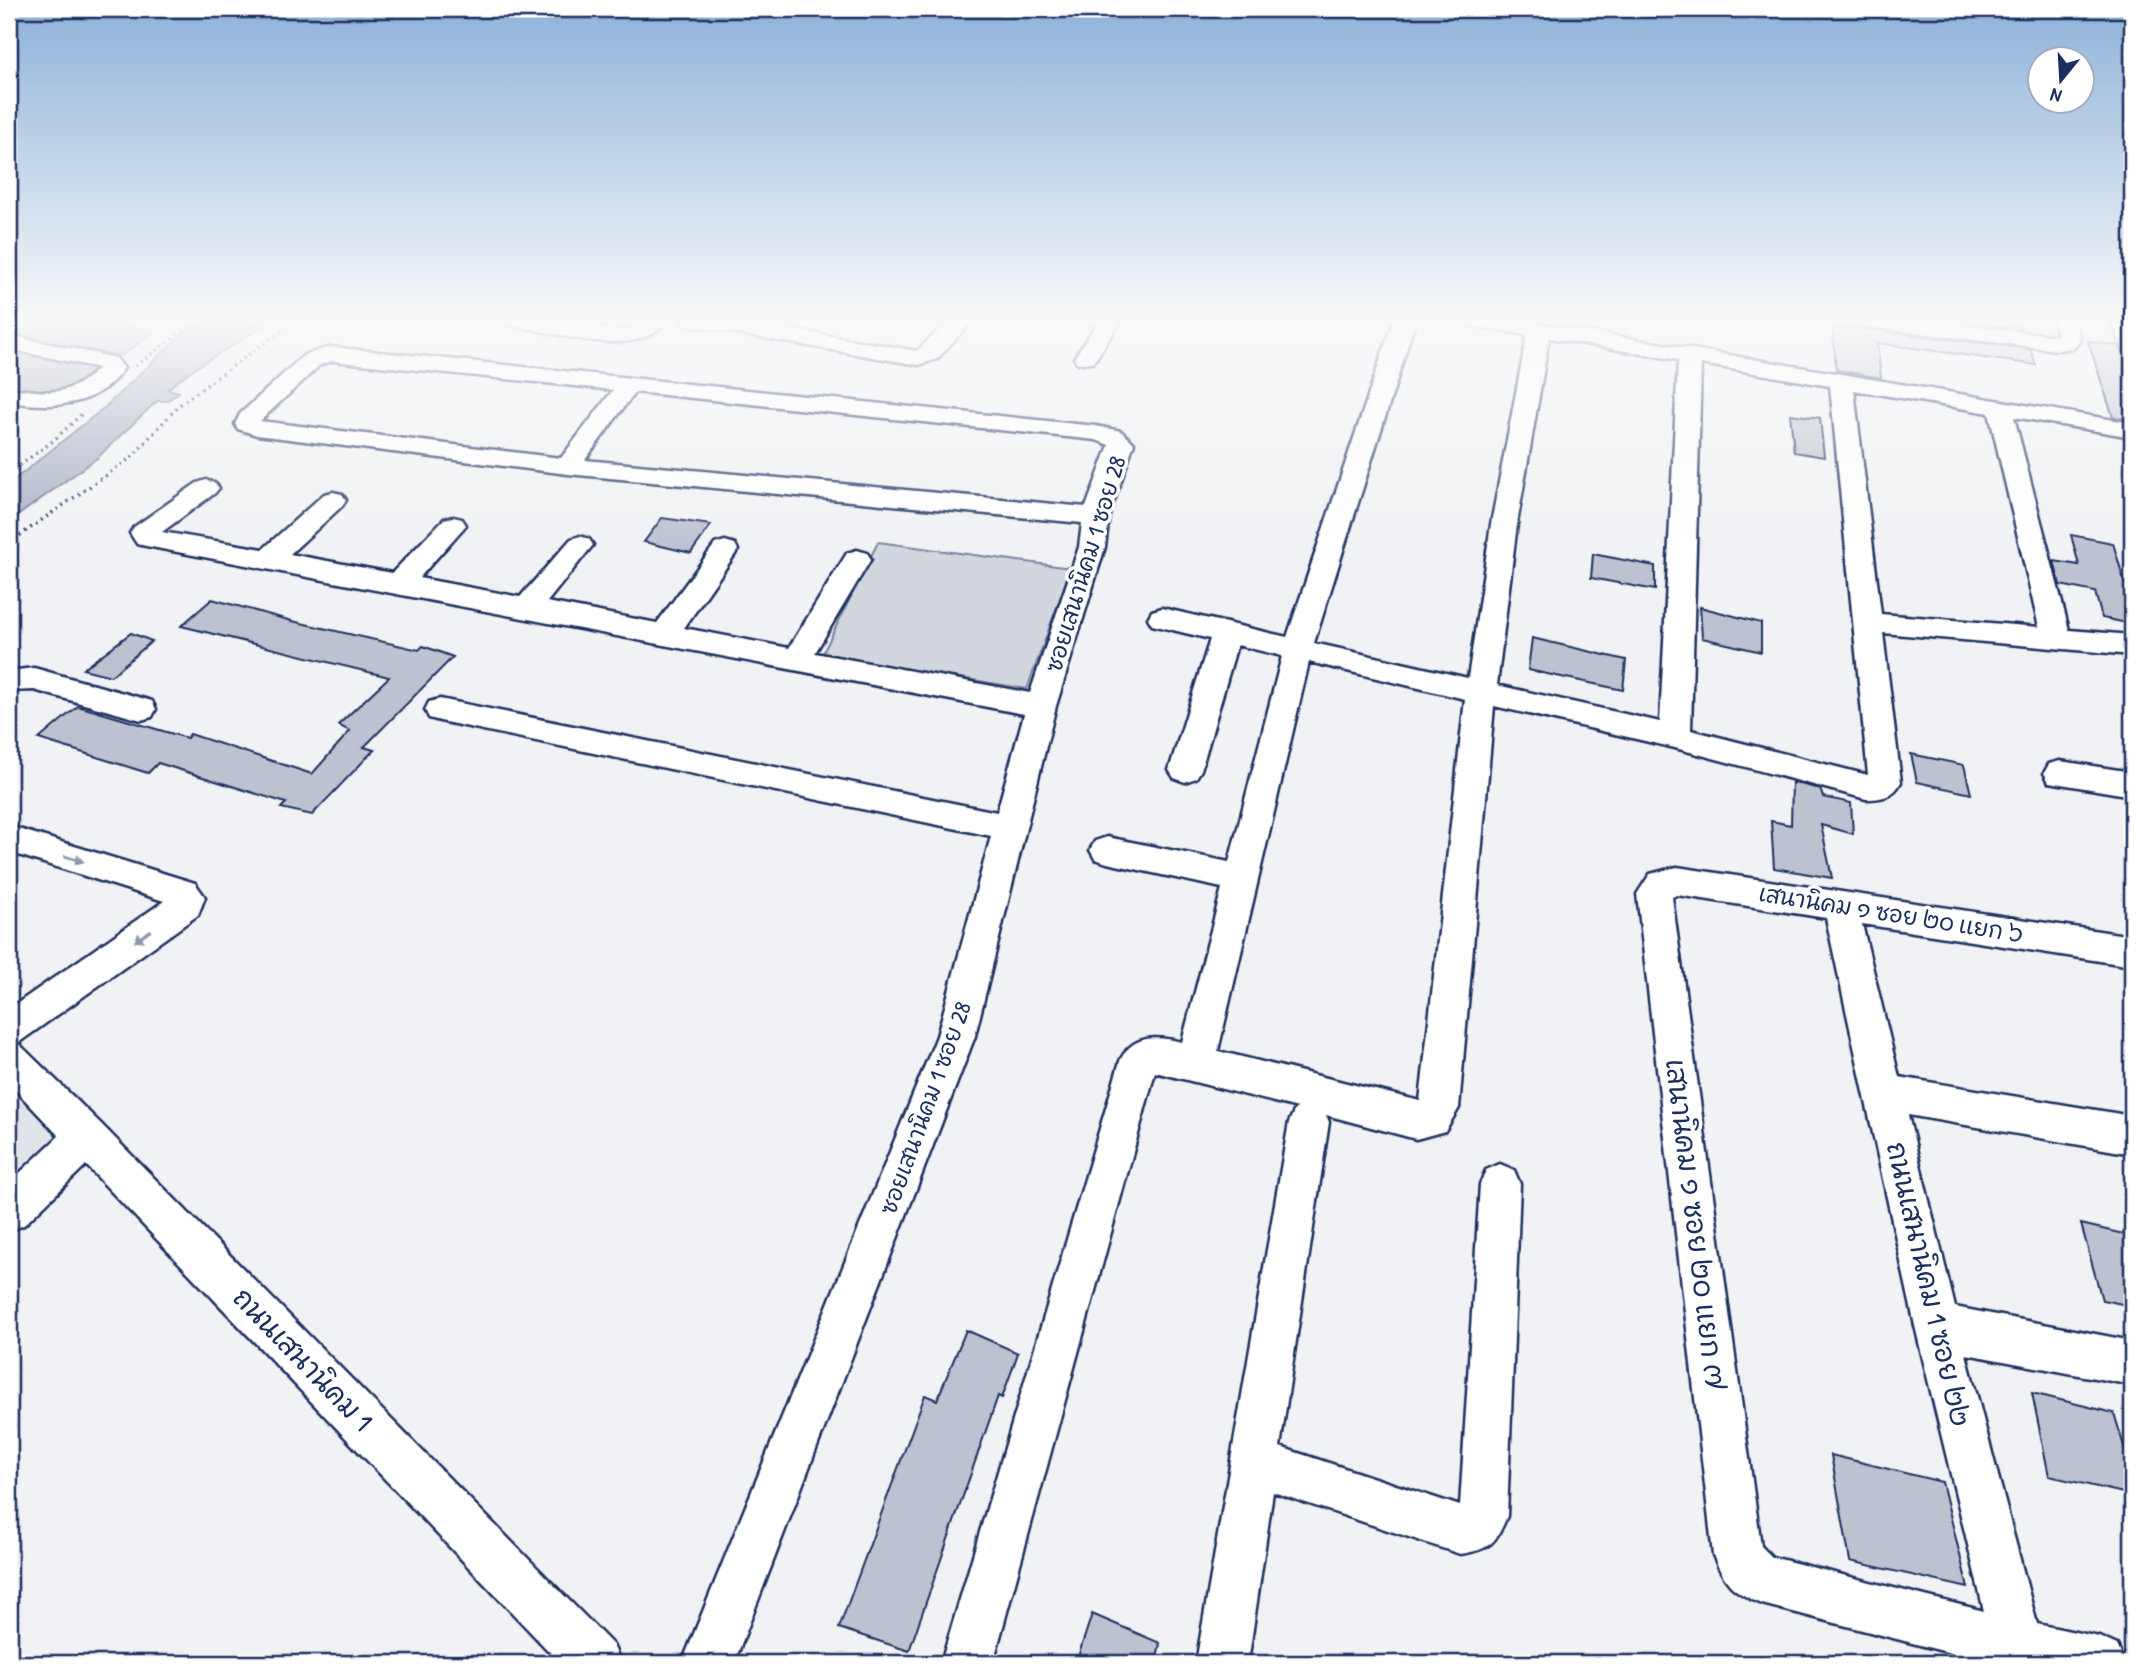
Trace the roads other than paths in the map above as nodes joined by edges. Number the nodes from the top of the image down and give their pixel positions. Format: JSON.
{"nodes":[{"id":1,"x":30,"y":397,"type":"edge"},
{"id":2,"x":73,"y":397,"type":"edge"},
{"id":3,"x":272,"y":397,"type":"edge"},
{"id":4,"x":619,"y":397,"type":"edge"},
{"id":5,"x":728,"y":397,"type":"edge"},
{"id":6,"x":1380,"y":397,"type":"edge"},
{"id":7,"x":1525,"y":397,"type":"edge"},
{"id":8,"x":1688,"y":397,"type":"edge"},
{"id":9,"x":1843,"y":397,"type":"edge"},
{"id":10,"x":1946,"y":397,"type":"edge"},
{"id":11,"x":1999,"y":406,"type":"junction"},
{"id":12,"x":2132,"y":430,"type":"edge"},
{"id":13,"x":568,"y":466,"type":"junction"},
{"id":14,"x":206,"y":488,"type":"dead end"},
{"id":15,"x":333,"y":500,"type":"dead end"},
{"id":16,"x":1096,"y":516,"type":"junction"},
{"id":17,"x":453,"y":525,"type":"dead end"},
{"id":18,"x":580,"y":545,"type":"dead end"},
{"id":19,"x":725,"y":550,"type":"dead end"},
{"id":20,"x":269,"y":559,"type":"junction"},
{"id":21,"x":857,"y":559,"type":"dead end"},
{"id":22,"x":397,"y":585,"type":"junction"},
{"id":23,"x":527,"y":608,"type":"junction"},
{"id":24,"x":1163,"y":618,"type":"dead end"},
{"id":25,"x":1866,"y":622,"type":"junction"},
{"id":26,"x":1226,"y":633,"type":"junction"},
{"id":27,"x":664,"y":635,"type":"junction"},
{"id":28,"x":2056,"y":640,"type":"junction"},
{"id":29,"x":2132,"y":645,"type":"edge"},
{"id":30,"x":1298,"y":649,"type":"junction"},
{"id":31,"x":796,"y":660,"type":"junction"},
{"id":32,"x":9,"y":681,"type":"edge"},
{"id":33,"x":1479,"y":691,"type":"junction"},
{"id":34,"x":1041,"y":706,"type":"junction"},
{"id":35,"x":141,"y":709,"type":"dead end"},
{"id":36,"x":440,"y":710,"type":"dead end"},
{"id":37,"x":1675,"y":737,"type":"junction"},
{"id":38,"x":1185,"y":770,"type":"dead end"},
{"id":39,"x":2060,"y":773,"type":"dead end"},
{"id":40,"x":2132,"y":784,"type":"edge"},
{"id":41,"x":1010,"y":827,"type":"junction"},
{"id":42,"x":9,"y":839,"type":"edge"},
{"id":43,"x":1107,"y":850,"type":"dead end"},
{"id":44,"x":1242,"y":879,"type":"junction"},
{"id":45,"x":1654,"y":894,"type":"joint"},
{"id":46,"x":1840,"y":905,"type":"junction"},
{"id":47,"x":2132,"y":951,"type":"edge"},
{"id":48,"x":9,"y":1030,"type":"edge"},
{"id":49,"x":9,"y":1057,"type":"edge"},
{"id":50,"x":1196,"y":1063,"type":"junction"},
{"id":51,"x":1885,"y":1093,"type":"junction"},
{"id":52,"x":1309,"y":1122,"type":"dead end"},
{"id":53,"x":2132,"y":1135,"type":"edge"},
{"id":54,"x":87,"y":1137,"type":"junction"},
{"id":55,"x":1500,"y":1184,"type":"dead end"},
{"id":56,"x":9,"y":1211,"type":"edge"},
{"id":57,"x":1937,"y":1326,"type":"junction"},
{"id":58,"x":2132,"y":1363,"type":"edge"},
{"id":59,"x":1255,"y":1462,"type":"junction"},
{"id":60,"x":2019,"y":1654,"type":"edge"},
{"id":61,"x":595,"y":1663,"type":"edge"},
{"id":62,"x":709,"y":1663,"type":"edge"},
{"id":63,"x":967,"y":1663,"type":"edge"},
{"id":64,"x":1222,"y":1663,"type":"edge"},
{"id":65,"x":2099,"y":1663,"type":"edge"}],
"edges":[{"from":1,"to":2,"type":"street"},
{"from":3,"to":13,"type":"street"},
{"from":4,"to":13,"type":"street"},
{"from":5,"to":16,"type":"street","name":"ซอยเสนานิคม 1 ซอย 28"},
{"from":6,"to":30,"type":"street"},
{"from":7,"to":33,"type":"street"},
{"from":8,"to":37,"type":"street"},
{"from":9,"to":25,"type":"street"},
{"from":10,"to":11,"type":"street"},
{"from":11,"to":12,"type":"street"},
{"from":11,"to":28,"type":"street"},
{"from":13,"to":16,"type":"street"},
{"from":14,"to":20,"type":"street"},
{"from":15,"to":20,"type":"street"},
{"from":16,"to":34,"type":"street","name":"ซอยเสนานิคม 1 ซอย 28"},
{"from":17,"to":22,"type":"street"},
{"from":18,"to":23,"type":"street"},
{"from":19,"to":27,"type":"street"},
{"from":20,"to":22,"type":"street"},
{"from":21,"to":31,"type":"street"},
{"from":22,"to":23,"type":"street"},
{"from":23,"to":27,"type":"street"},
{"from":24,"to":26,"type":"street"},
{"from":25,"to":28,"type":"street"},
{"from":25,"to":37,"type":"street"},
{"from":26,"to":30,"type":"street"},
{"from":26,"to":38,"type":"street"},
{"from":27,"to":31,"type":"street"},
{"from":28,"to":29,"type":"street"},
{"from":30,"to":33,"type":"street"},
{"from":30,"to":44,"type":"street"},
{"from":31,"to":34,"type":"street"},
{"from":32,"to":35,"type":"street"},
{"from":33,"to":37,"type":"street"},
{"from":33,"to":50,"type":"street"},
{"from":34,"to":41,"type":"street","name":"ซอยเสนานิคม 1 ซอย 28"},
{"from":36,"to":41,"type":"street"},
{"from":39,"to":40,"type":"street"},
{"from":41,"to":62,"type":"street","name":"ซอยเสนานิคม 1 ซอย 28"},
{"from":42,"to":48,"type":"street","one_way":true},
{"from":43,"to":44,"type":"street"},
{"from":44,"to":50,"type":"street"},
{"from":45,"to":46,"type":"street","name":"เสนานิคม ๑ ซอย ๒๐ แยก ๖"},
{"from":45,"to":60,"type":"street","name":"เสนานิคม ๑ ซอย ๒๐ แยก ๗"},
{"from":46,"to":47,"type":"street","name":"เสนานิคม ๑ ซอย ๒๐ แยก ๖"},
{"from":46,"to":51,"type":"street","name":"ถนนเสนานิคม 1 ซอย ๒๒"},
{"from":49,"to":54,"type":"street","name":"ถนนเสนานิคม 1"},
{"from":50,"to":63,"type":"street"},
{"from":51,"to":53,"type":"street"},
{"from":51,"to":57,"type":"street","name":"ถนนเสนานิคม 1 ซอย ๒๒"},
{"from":52,"to":59,"type":"street"},
{"from":54,"to":56,"type":"street"},
{"from":54,"to":61,"type":"street","name":"ถนนเสนานิคม 1"},
{"from":55,"to":59,"type":"street"},
{"from":57,"to":58,"type":"street"},
{"from":57,"to":60,"type":"street","name":"ถนนเสนานิคม 1 ซอย ๒๒"},
{"from":59,"to":64,"type":"street"},
{"from":60,"to":65,"type":"street"}]}
